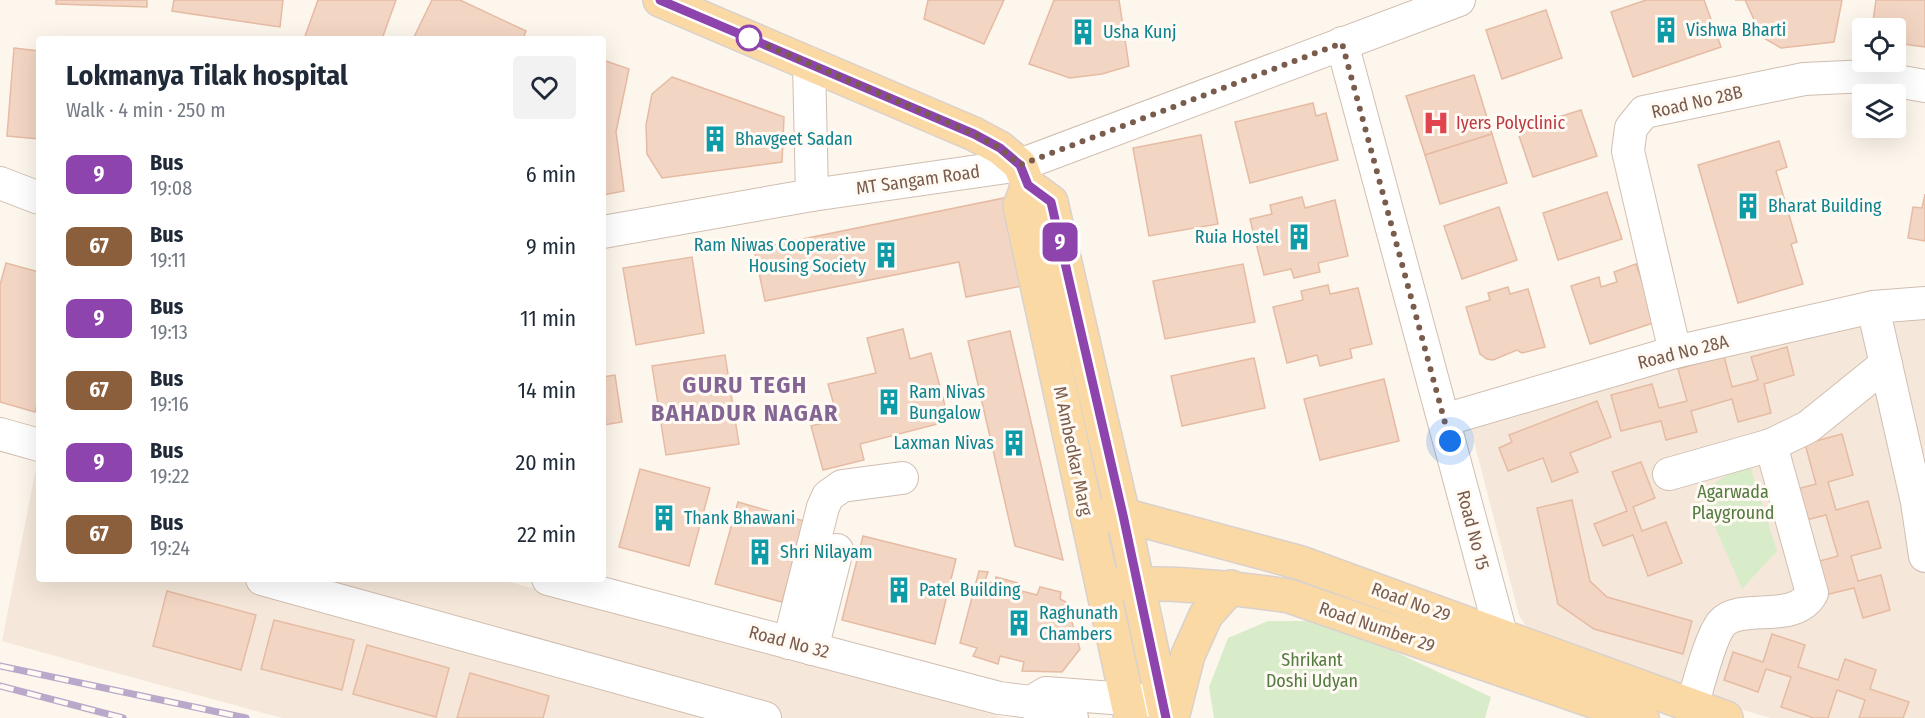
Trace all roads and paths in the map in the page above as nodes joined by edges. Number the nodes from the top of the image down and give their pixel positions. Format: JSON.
{"nodes":[{"id":1,"x":660,"y":0,"type":"edge"},
{"id":2,"x":1459,"y":0,"type":"edge"},
{"id":3,"x":1342,"y":43,"type":"junction"},
{"id":4,"x":809,"y":63,"type":"junction"},
{"id":5,"x":1925,"y":86,"type":"edge"},
{"id":6,"x":1024,"y":175,"type":"junction"},
{"id":7,"x":0,"y":183,"type":"edge"},
{"id":8,"x":812,"y":195,"type":"junction"},
{"id":9,"x":36,"y":197,"type":"edge"},
{"id":10,"x":606,"y":231,"type":"edge"},
{"id":11,"x":1925,"y":303,"type":"edge"},
{"id":12,"x":1873,"y":307,"type":"junction"},
{"id":13,"x":1675,"y":352,"type":"junction"},
{"id":14,"x":1886,"y":363,"type":"junction"},
{"id":15,"x":1444,"y":420,"type":"junction"},
{"id":16,"x":0,"y":434,"type":"edge"},
{"id":17,"x":36,"y":444,"type":"edge"},
{"id":18,"x":1771,"y":445,"type":"junction"},
{"id":19,"x":1669,"y":474,"type":"dead end"},
{"id":20,"x":902,"y":478,"type":"dead end"},
{"id":21,"x":1123,"y":515,"type":"junction"},
{"id":22,"x":1088,"y":516,"type":"junction"},
{"id":23,"x":802,"y":538,"type":"dead end"},
{"id":24,"x":837,"y":550,"type":"dead end"},
{"id":25,"x":1925,"y":556,"type":"edge"},
{"id":26,"x":273,"y":582,"type":"edge"},
{"id":27,"x":559,"y":582,"type":"edge"},
{"id":28,"x":1137,"y":583,"type":"junction"},
{"id":29,"x":1103,"y":585,"type":"junction"},
{"id":30,"x":1231,"y":587,"type":"junction"},
{"id":31,"x":1501,"y":634,"type":"junction"},
{"id":32,"x":793,"y":644,"type":"junction"},
{"id":33,"x":1493,"y":667,"type":"junction"},
{"id":34,"x":1031,"y":702,"type":"junction"},
{"id":35,"x":1692,"y":706,"type":"junction"},
{"id":36,"x":1129,"y":709,"type":"edge"},
{"id":37,"x":1167,"y":713,"type":"edge"},
{"id":38,"x":1634,"y":717,"type":"edge"},
{"id":39,"x":765,"y":718,"type":"edge"},
{"id":40,"x":1072,"y":718,"type":"edge"},
{"id":41,"x":1726,"y":718,"type":"edge"}],
"edges":[{"from":1,"to":4,"type":"main road","name":"M Ambedkar Marg"},
{"from":2,"to":3,"type":"street","name":"MT Sangam Road"},
{"from":3,"to":6,"type":"street","name":"MT Sangam Road"},
{"from":3,"to":15,"type":"street","name":"Road No 15"},
{"from":4,"to":6,"type":"main road","name":"M Ambedkar Marg"},
{"from":4,"to":8,"type":"street"},
{"from":5,"to":13,"type":"street","name":"Road No 28B"},
{"from":6,"to":8,"type":"street","name":"MT Sangam Road"},
{"from":6,"to":21,"type":"main road","name":"M Ambedkar Marg"},
{"from":6,"to":22,"type":"main road","name":"M Ambedkar Marg"},
{"from":7,"to":9,"type":"street"},
{"from":8,"to":10,"type":"street","name":"MT Sangam Road"},
{"from":11,"to":12,"type":"street","name":"Road No 28A"},
{"from":12,"to":13,"type":"street","name":"Road No 28A"},
{"from":12,"to":14,"type":"street"},
{"from":13,"to":15,"type":"street","name":"Road No 28A"},
{"from":14,"to":18,"type":"street"},
{"from":14,"to":25,"type":"street"},
{"from":15,"to":31,"type":"street","name":"Road No 15"},
{"from":16,"to":17,"type":"street"},
{"from":18,"to":19,"type":"street"},
{"from":18,"to":35,"type":"street"},
{"from":20,"to":32,"type":"street"},
{"from":21,"to":22,"type":"main road","name":"Road No 29"},
{"from":21,"to":28,"type":"main road","name":"M Ambedkar Marg"},
{"from":21,"to":31,"type":"main road","name":"Road No 29"},
{"from":22,"to":29,"type":"main road","name":"M Ambedkar Marg"},
{"from":23,"to":32,"type":"street"},
{"from":24,"to":32,"type":"street"},
{"from":26,"to":39,"type":"street"},
{"from":27,"to":32,"type":"street","name":"Road No 32"},
{"from":28,"to":29,"type":"main road","name":"Road Number 29"},
{"from":28,"to":30,"type":"main road","name":"Road Number 29"},
{"from":28,"to":37,"type":"main road","name":"M Ambedkar Marg"},
{"from":29,"to":36,"type":"main road","name":"M Ambedkar Marg"},
{"from":30,"to":33,"type":"main road","name":"Road Number 29"},
{"from":30,"to":37,"type":"main road"},
{"from":31,"to":33,"type":"street"},
{"from":31,"to":35,"type":"main road","name":"Road No 29"},
{"from":32,"to":34,"type":"street","name":"Road No 32"},
{"from":33,"to":38,"type":"main road","name":"Road Number 29"},
{"from":34,"to":36,"type":"street","name":"Road No 32"},
{"from":34,"to":40,"type":"street","name":"Road No 32"},
{"from":35,"to":41,"type":"main road","name":"Road No 29"},
{"from":36,"to":37,"type":"street","name":"Road No 32"}]}
